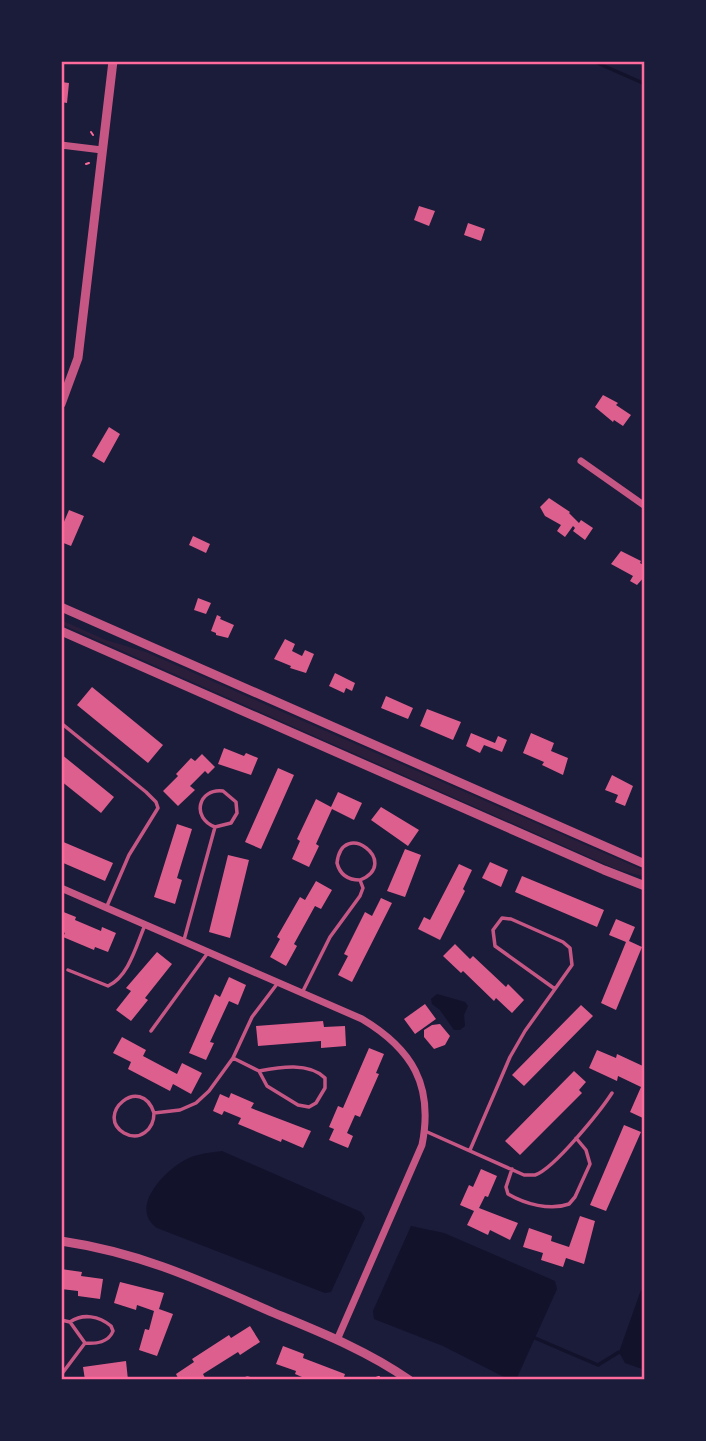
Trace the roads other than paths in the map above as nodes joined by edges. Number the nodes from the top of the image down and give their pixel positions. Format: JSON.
{"nodes":[{"id":1,"x":113,"y":61,"type":"edge"},
{"id":2,"x":61,"y":145,"type":"edge"},
{"id":3,"x":102,"y":150,"type":"junction"},
{"id":4,"x":61,"y":404,"type":"edge"},
{"id":5,"x":581,"y":461,"type":"dead end"},
{"id":6,"x":645,"y":506,"type":"edge"},
{"id":7,"x":61,"y":607,"type":"edge"},
{"id":8,"x":61,"y":631,"type":"edge"},
{"id":9,"x":61,"y":723,"type":"edge"},
{"id":10,"x":215,"y":827,"type":"junction"},
{"id":11,"x":645,"y":864,"type":"edge"},
{"id":12,"x":360,"y":880,"type":"junction"},
{"id":13,"x":645,"y":886,"type":"edge"},
{"id":14,"x":61,"y":888,"type":"edge"},
{"id":15,"x":107,"y":906,"type":"junction"},
{"id":16,"x":146,"y":923,"type":"junction"},
{"id":17,"x":184,"y":940,"type":"junction"},
{"id":18,"x":209,"y":951,"type":"junction"},
{"id":19,"x":68,"y":970,"type":"dead end"},
{"id":20,"x":279,"y":982,"type":"junction"},
{"id":21,"x":555,"y":989,"type":"junction"},
{"id":22,"x":302,"y":993,"type":"junction"},
{"id":23,"x":151,"y":1031,"type":"dead end"},
{"id":24,"x":233,"y":1058,"type":"junction"},
{"id":25,"x":259,"y":1071,"type":"junction"},
{"id":26,"x":612,"y":1093,"type":"dead end"},
{"id":27,"x":154,"y":1113,"type":"junction"},
{"id":28,"x":425,"y":1131,"type":"junction"},
{"id":29,"x":576,"y":1138,"type":"junction"},
{"id":30,"x":470,"y":1150,"type":"junction"},
{"id":31,"x":512,"y":1170,"type":"junction"},
{"id":32,"x":61,"y":1241,"type":"edge"},
{"id":33,"x":61,"y":1320,"type":"edge"},
{"id":34,"x":69,"y":1322,"type":"junction"},
{"id":35,"x":337,"y":1340,"type":"junction"},
{"id":36,"x":85,"y":1343,"type":"junction"},
{"id":37,"x":61,"y":1375,"type":"edge"},
{"id":38,"x":402,"y":1378,"type":"edge"},
{"id":39,"x":242,"y":1380,"type":"edge"},
{"id":40,"x":255,"y":1380,"type":"edge"}],
"edges":[{"from":1,"to":3,"type":"street"},
{"from":2,"to":3,"type":"street"},
{"from":3,"to":4,"type":"street"},
{"from":5,"to":6,"type":"street"},
{"from":7,"to":11,"type":"street"},
{"from":8,"to":13,"type":"street"},
{"from":9,"to":15,"type":"lane"},
{"from":10,"to":10,"type":"lane"},
{"from":10,"to":17,"type":"lane"},
{"from":12,"to":12,"type":"lane"},
{"from":12,"to":22,"type":"lane"},
{"from":14,"to":15,"type":"street"},
{"from":15,"to":16,"type":"street"},
{"from":16,"to":17,"type":"street"},
{"from":16,"to":19,"type":"lane"},
{"from":17,"to":18,"type":"street"},
{"from":18,"to":20,"type":"street"},
{"from":18,"to":23,"type":"lane"},
{"from":20,"to":22,"type":"street"},
{"from":20,"to":24,"type":"lane"},
{"from":21,"to":21,"type":"lane"},
{"from":21,"to":30,"type":"lane"},
{"from":22,"to":28,"type":"street"},
{"from":24,"to":25,"type":"lane"},
{"from":24,"to":27,"type":"lane"},
{"from":25,"to":25,"type":"lane"},
{"from":26,"to":29,"type":"lane"},
{"from":27,"to":27,"type":"lane"},
{"from":28,"to":30,"type":"lane"},
{"from":28,"to":35,"type":"street"},
{"from":29,"to":31,"type":"lane"},
{"from":29,"to":31,"type":"lane"},
{"from":30,"to":31,"type":"lane"},
{"from":32,"to":35,"type":"street"},
{"from":33,"to":34,"type":"lane"},
{"from":34,"to":36,"type":"lane"},
{"from":34,"to":36,"type":"lane"},
{"from":35,"to":38,"type":"street"},
{"from":36,"to":37,"type":"lane"},
{"from":39,"to":40,"type":"lane"}]}
